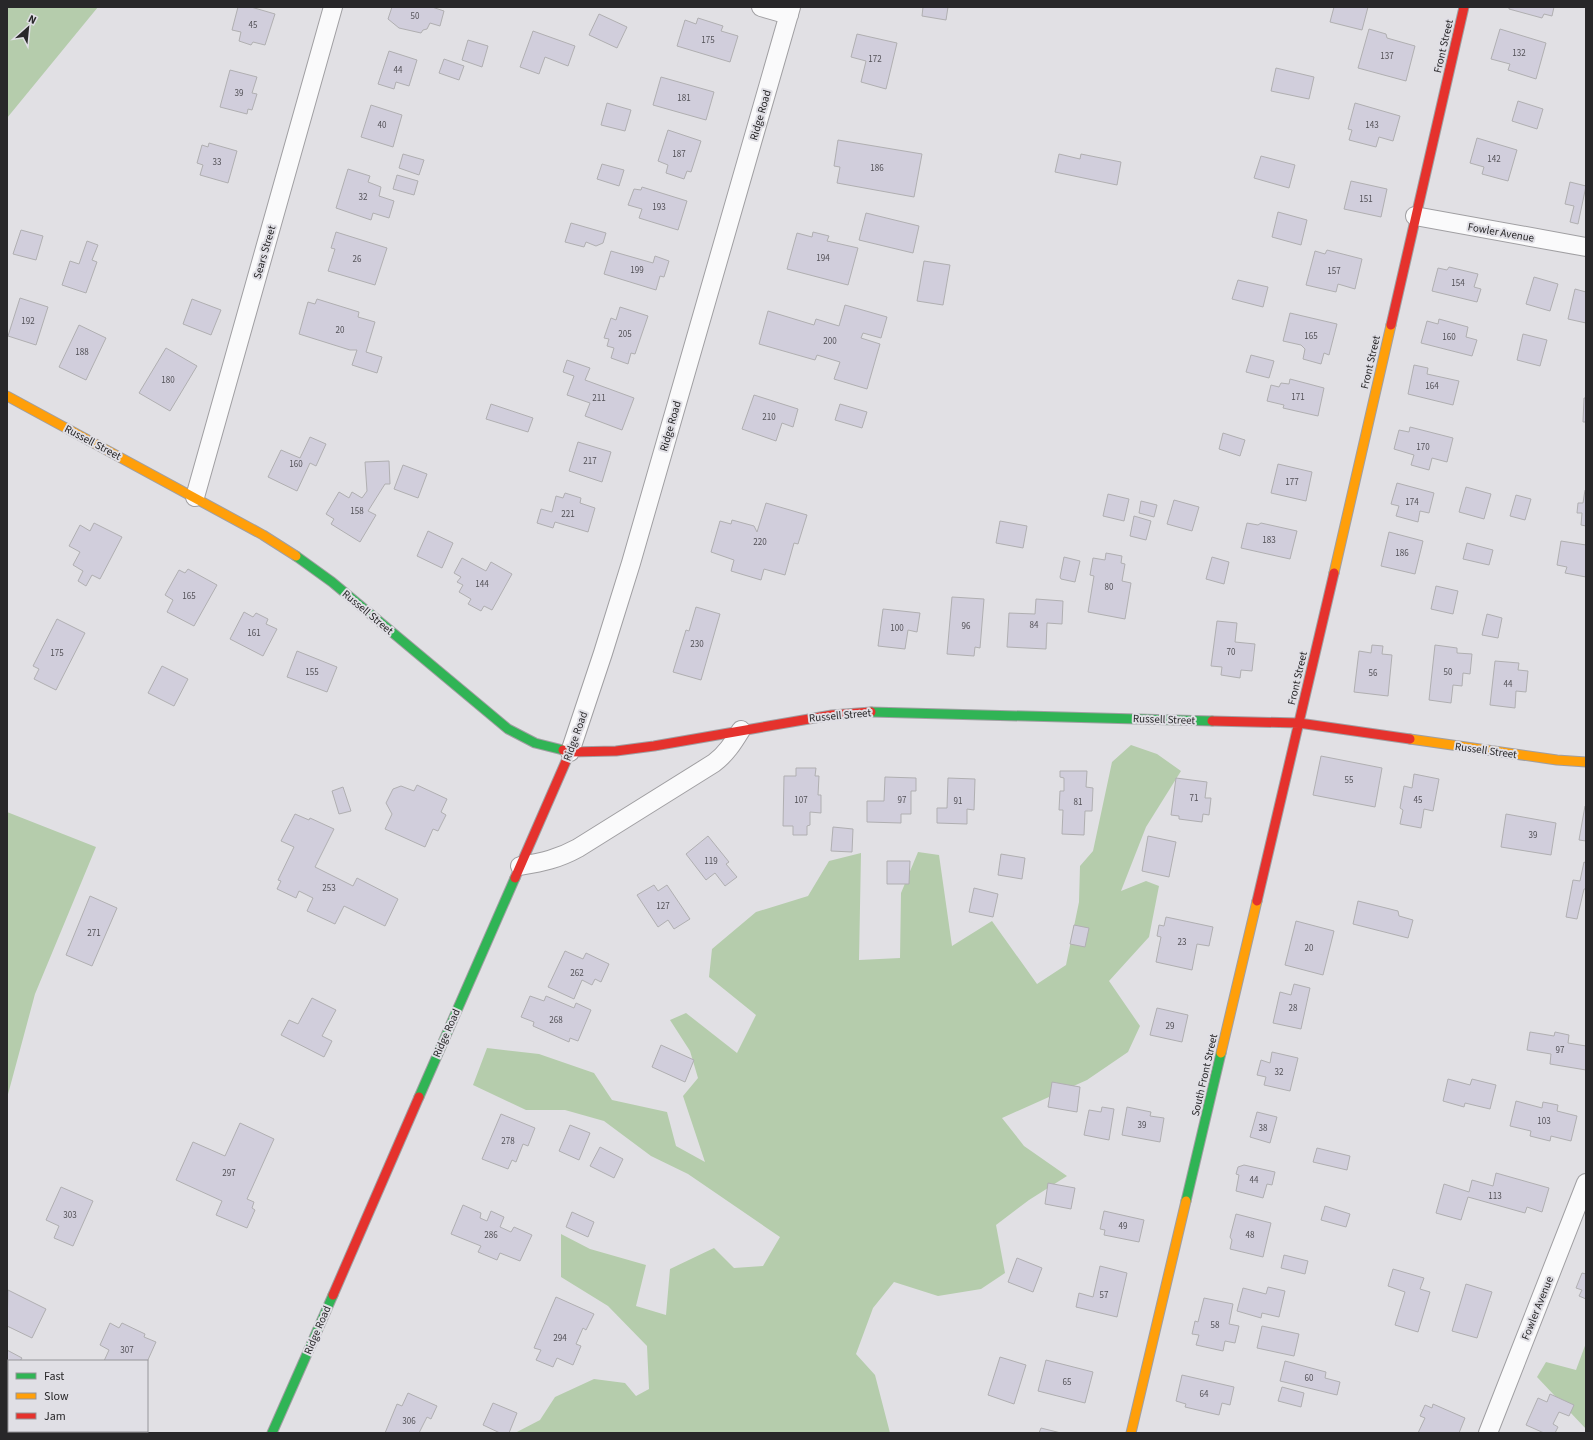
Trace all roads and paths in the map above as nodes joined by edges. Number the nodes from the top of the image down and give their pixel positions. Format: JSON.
{"nodes":[{"id":1,"x":333,"y":7,"type":"edge"},
{"id":2,"x":761,"y":7,"type":"edge"},
{"id":3,"x":1464,"y":7,"type":"edge"},
{"id":4,"x":790,"y":11,"type":"edge"},
{"id":5,"x":1415,"y":216,"type":"junction"},
{"id":6,"x":1586,"y":247,"type":"edge"},
{"id":7,"x":7,"y":396,"type":"edge"},
{"id":8,"x":195,"y":497,"type":"junction"},
{"id":9,"x":1299,"y":722,"type":"junction"},
{"id":10,"x":741,"y":730,"type":"junction"},
{"id":11,"x":570,"y":752,"type":"junction"},
{"id":12,"x":1586,"y":762,"type":"edge"},
{"id":13,"x":520,"y":866,"type":"junction"},
{"id":14,"x":1586,"y":1183,"type":"edge"},
{"id":15,"x":272,"y":1433,"type":"edge"},
{"id":16,"x":1131,"y":1433,"type":"edge"},
{"id":17,"x":1488,"y":1433,"type":"edge"}],
"edges":[{"from":1,"to":8,"type":"street","name":"Sears Street"},
{"from":2,"to":4,"type":"street"},
{"from":3,"to":5,"type":"main road","name":"Front Street"},
{"from":4,"to":11,"type":"street","name":"Ridge Road"},
{"from":5,"to":6,"type":"street","name":"Fowler Avenue"},
{"from":5,"to":9,"type":"main road","name":"Front Street"},
{"from":7,"to":8,"type":"main road","name":"Russell Street"},
{"from":8,"to":11,"type":"main road","name":"Russell Street"},
{"from":9,"to":10,"type":"main road","name":"Russell Street"},
{"from":9,"to":12,"type":"main road","name":"Russell Street"},
{"from":9,"to":16,"type":"main road","name":"South Front Street"},
{"from":10,"to":11,"type":"main road","name":"Russell Street"},
{"from":10,"to":13,"type":"street"},
{"from":11,"to":13,"type":"main road","name":"Ridge Road"},
{"from":13,"to":15,"type":"main road","name":"Ridge Road"},
{"from":14,"to":17,"type":"street","name":"Fowler Avenue"}]}
